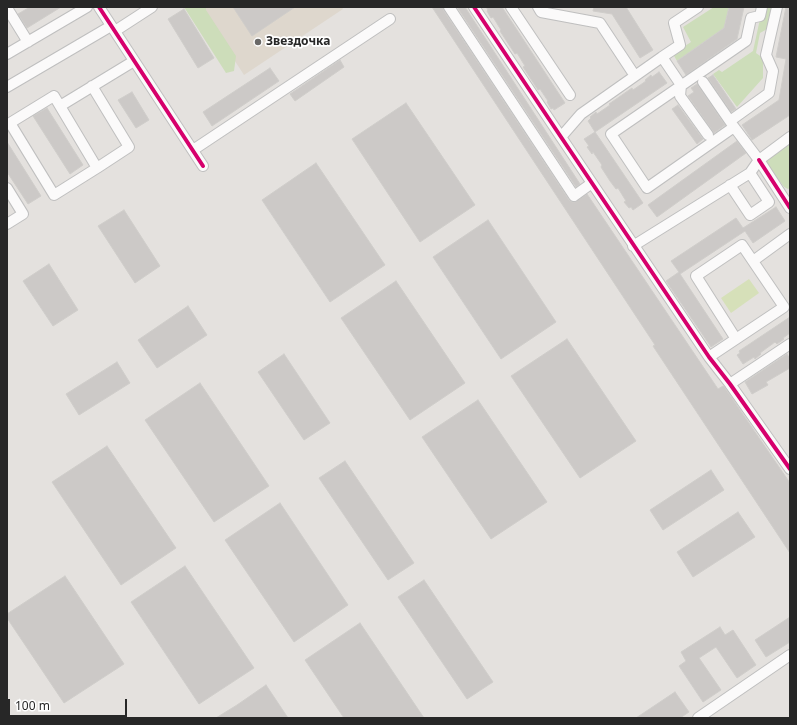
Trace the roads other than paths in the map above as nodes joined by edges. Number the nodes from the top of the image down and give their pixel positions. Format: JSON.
{"nodes":[{"id":1,"x":87,"y":7,"type":"edge"},
{"id":2,"x":99,"y":7,"type":"edge"},
{"id":3,"x":152,"y":7,"type":"edge"},
{"id":4,"x":449,"y":7,"type":"edge"},
{"id":5,"x":474,"y":7,"type":"edge"},
{"id":6,"x":511,"y":7,"type":"edge"},
{"id":7,"x":538,"y":7,"type":"edge"},
{"id":8,"x":698,"y":7,"type":"edge"},
{"id":9,"x":762,"y":7,"type":"edge"},
{"id":10,"x":777,"y":7,"type":"edge"},
{"id":11,"x":7,"y":8,"type":"edge"},
{"id":12,"x":390,"y":19,"type":"dead end"},
{"id":13,"x":113,"y":29,"type":"junction"},
{"id":14,"x":28,"y":42,"type":"junction"},
{"id":15,"x":7,"y":54,"type":"edge"},
{"id":16,"x":662,"y":57,"type":"junction"},
{"id":17,"x":134,"y":60,"type":"junction"},
{"id":18,"x":635,"y":76,"type":"junction"},
{"id":19,"x":703,"y":82,"type":"dead end"},
{"id":20,"x":681,"y":85,"type":"junction"},
{"id":21,"x":92,"y":86,"type":"junction"},
{"id":22,"x":7,"y":87,"type":"edge"},
{"id":23,"x":570,"y":95,"type":"dead end"},
{"id":24,"x":60,"y":106,"type":"junction"},
{"id":25,"x":732,"y":124,"type":"junction"},
{"id":26,"x":708,"y":135,"type":"dead end"},
{"id":27,"x":561,"y":137,"type":"junction"},
{"id":28,"x":790,"y":137,"type":"edge"},
{"id":29,"x":193,"y":150,"type":"junction"},
{"id":30,"x":758,"y":160,"type":"junction"},
{"id":31,"x":203,"y":166,"type":"dead end"},
{"id":32,"x":97,"y":168,"type":"junction"},
{"id":33,"x":750,"y":173,"type":"junction"},
{"id":34,"x":592,"y":183,"type":"junction"},
{"id":35,"x":730,"y":185,"type":"junction"},
{"id":36,"x":7,"y":188,"type":"edge"},
{"id":37,"x":786,"y":195,"type":"edge"},
{"id":38,"x":790,"y":208,"type":"edge"},
{"id":39,"x":7,"y":224,"type":"edge"},
{"id":40,"x":790,"y":234,"type":"edge"},
{"id":41,"x":633,"y":246,"type":"junction"},
{"id":42,"x":754,"y":261,"type":"junction"},
{"id":43,"x":736,"y":339,"type":"junction"},
{"id":44,"x":790,"y":344,"type":"edge"},
{"id":45,"x":709,"y":357,"type":"junction"},
{"id":46,"x":730,"y":384,"type":"junction"},
{"id":47,"x":790,"y":469,"type":"edge"},
{"id":48,"x":790,"y":655,"type":"edge"},
{"id":49,"x":698,"y":718,"type":"edge"}],
"edges":[{"from":1,"to":14,"type":"street"},
{"from":2,"to":13,"type":"street"},
{"from":3,"to":13,"type":"street"},
{"from":4,"to":34,"type":"street"},
{"from":5,"to":27,"type":"street"},
{"from":6,"to":23,"type":"street"},
{"from":7,"to":18,"type":"street"},
{"from":8,"to":16,"type":"street"},
{"from":9,"to":20,"type":"street"},
{"from":10,"to":25,"type":"street"},
{"from":11,"to":14,"type":"street"},
{"from":12,"to":29,"type":"street"},
{"from":13,"to":17,"type":"street"},
{"from":13,"to":22,"type":"street"},
{"from":14,"to":15,"type":"street"},
{"from":16,"to":18,"type":"street"},
{"from":16,"to":20,"type":"street"},
{"from":17,"to":21,"type":"street"},
{"from":17,"to":29,"type":"street"},
{"from":18,"to":27,"type":"street"},
{"from":19,"to":25,"type":"street"},
{"from":20,"to":25,"type":"street"},
{"from":20,"to":26,"type":"street"},
{"from":21,"to":24,"type":"street"},
{"from":21,"to":32,"type":"street"},
{"from":24,"to":32,"type":"street"},
{"from":24,"to":32,"type":"street"},
{"from":25,"to":30,"type":"street"},
{"from":27,"to":34,"type":"street"},
{"from":28,"to":30,"type":"street"},
{"from":29,"to":31,"type":"street"},
{"from":30,"to":33,"type":"street"},
{"from":30,"to":37,"type":"street"},
{"from":33,"to":35,"type":"street"},
{"from":33,"to":35,"type":"street"},
{"from":34,"to":41,"type":"street"},
{"from":35,"to":41,"type":"street"},
{"from":36,"to":39,"type":"street"},
{"from":37,"to":38,"type":"street"},
{"from":40,"to":42,"type":"street"},
{"from":41,"to":45,"type":"street"},
{"from":42,"to":43,"type":"street"},
{"from":42,"to":43,"type":"street"},
{"from":43,"to":45,"type":"street"},
{"from":44,"to":46,"type":"street"},
{"from":45,"to":46,"type":"street"},
{"from":46,"to":47,"type":"street"},
{"from":48,"to":49,"type":"street"}]}
